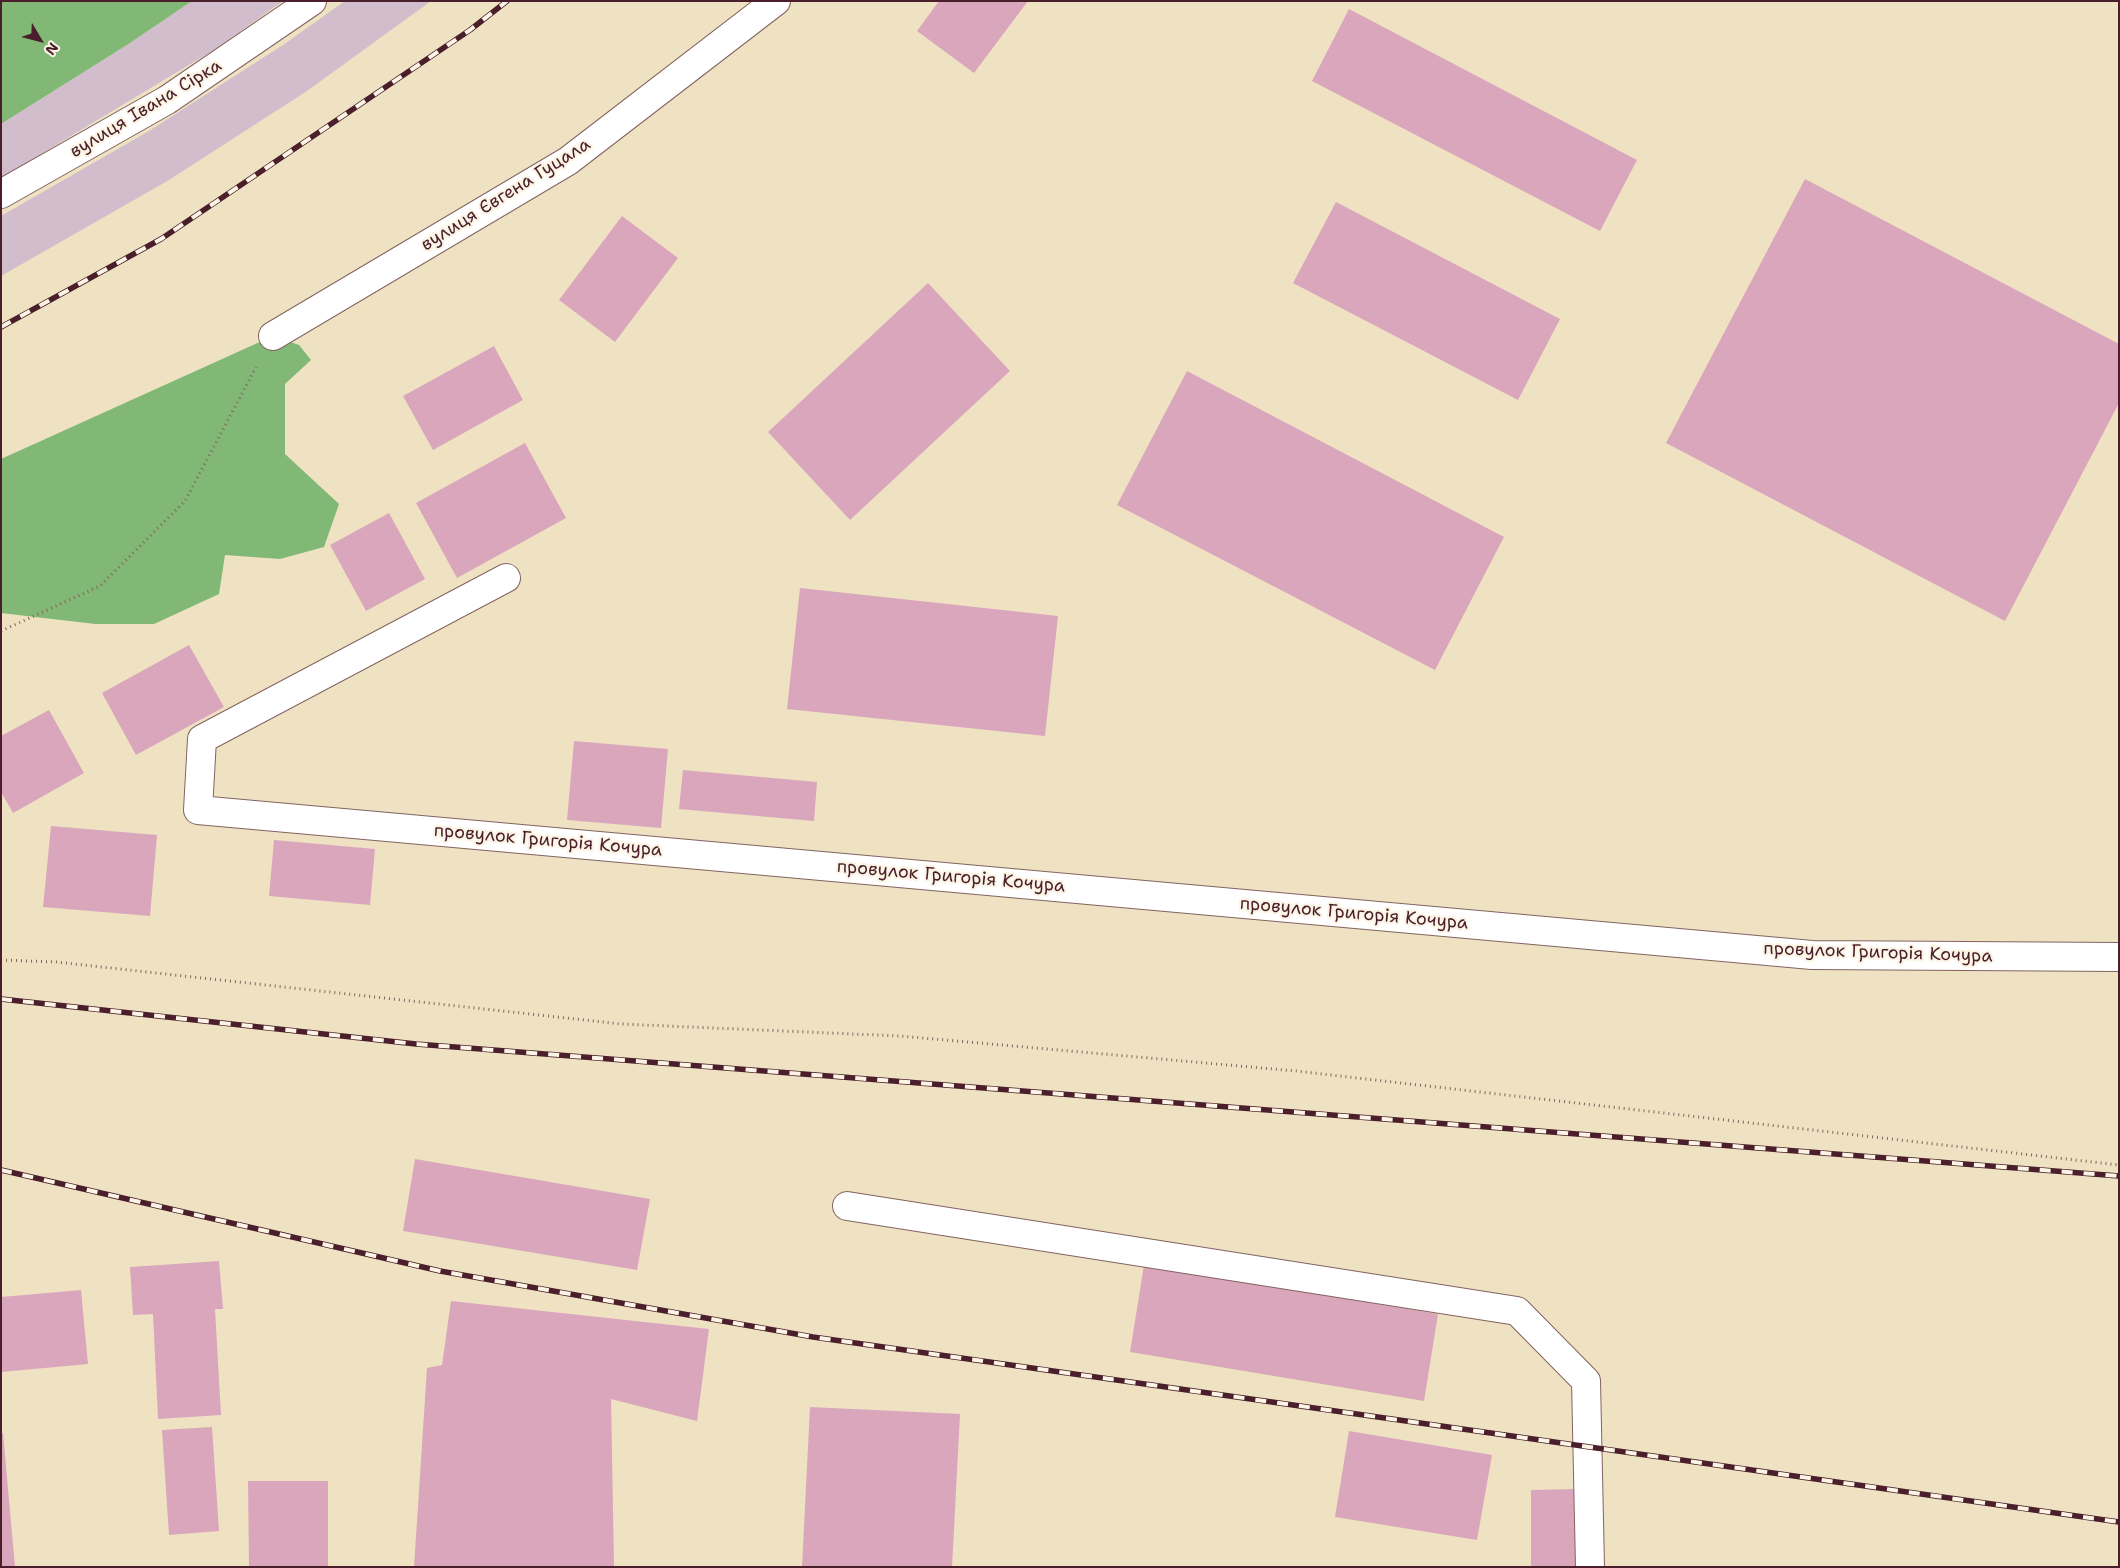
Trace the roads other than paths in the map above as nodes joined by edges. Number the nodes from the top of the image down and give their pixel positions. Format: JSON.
{"nodes":[{"id":1,"x":312,"y":1,"type":"edge"},
{"id":2,"x":776,"y":1,"type":"edge"},
{"id":3,"x":1,"y":194,"type":"edge"},
{"id":4,"x":273,"y":336,"type":"road end"},
{"id":5,"x":506,"y":578,"type":"dead end"},
{"id":6,"x":2119,"y":957,"type":"edge"},
{"id":7,"x":847,"y":1206,"type":"dead end"},
{"id":8,"x":1590,"y":1567,"type":"edge"}],
"edges":[{"from":1,"to":3,"type":"street","name":"вулиця Івана Сірка"},
{"from":2,"to":4,"type":"street","name":"вулиця Євгена Гуцала"},
{"from":5,"to":6,"type":"street","name":"провулок Григорія Кочура"},
{"from":7,"to":8,"type":"street"}]}
